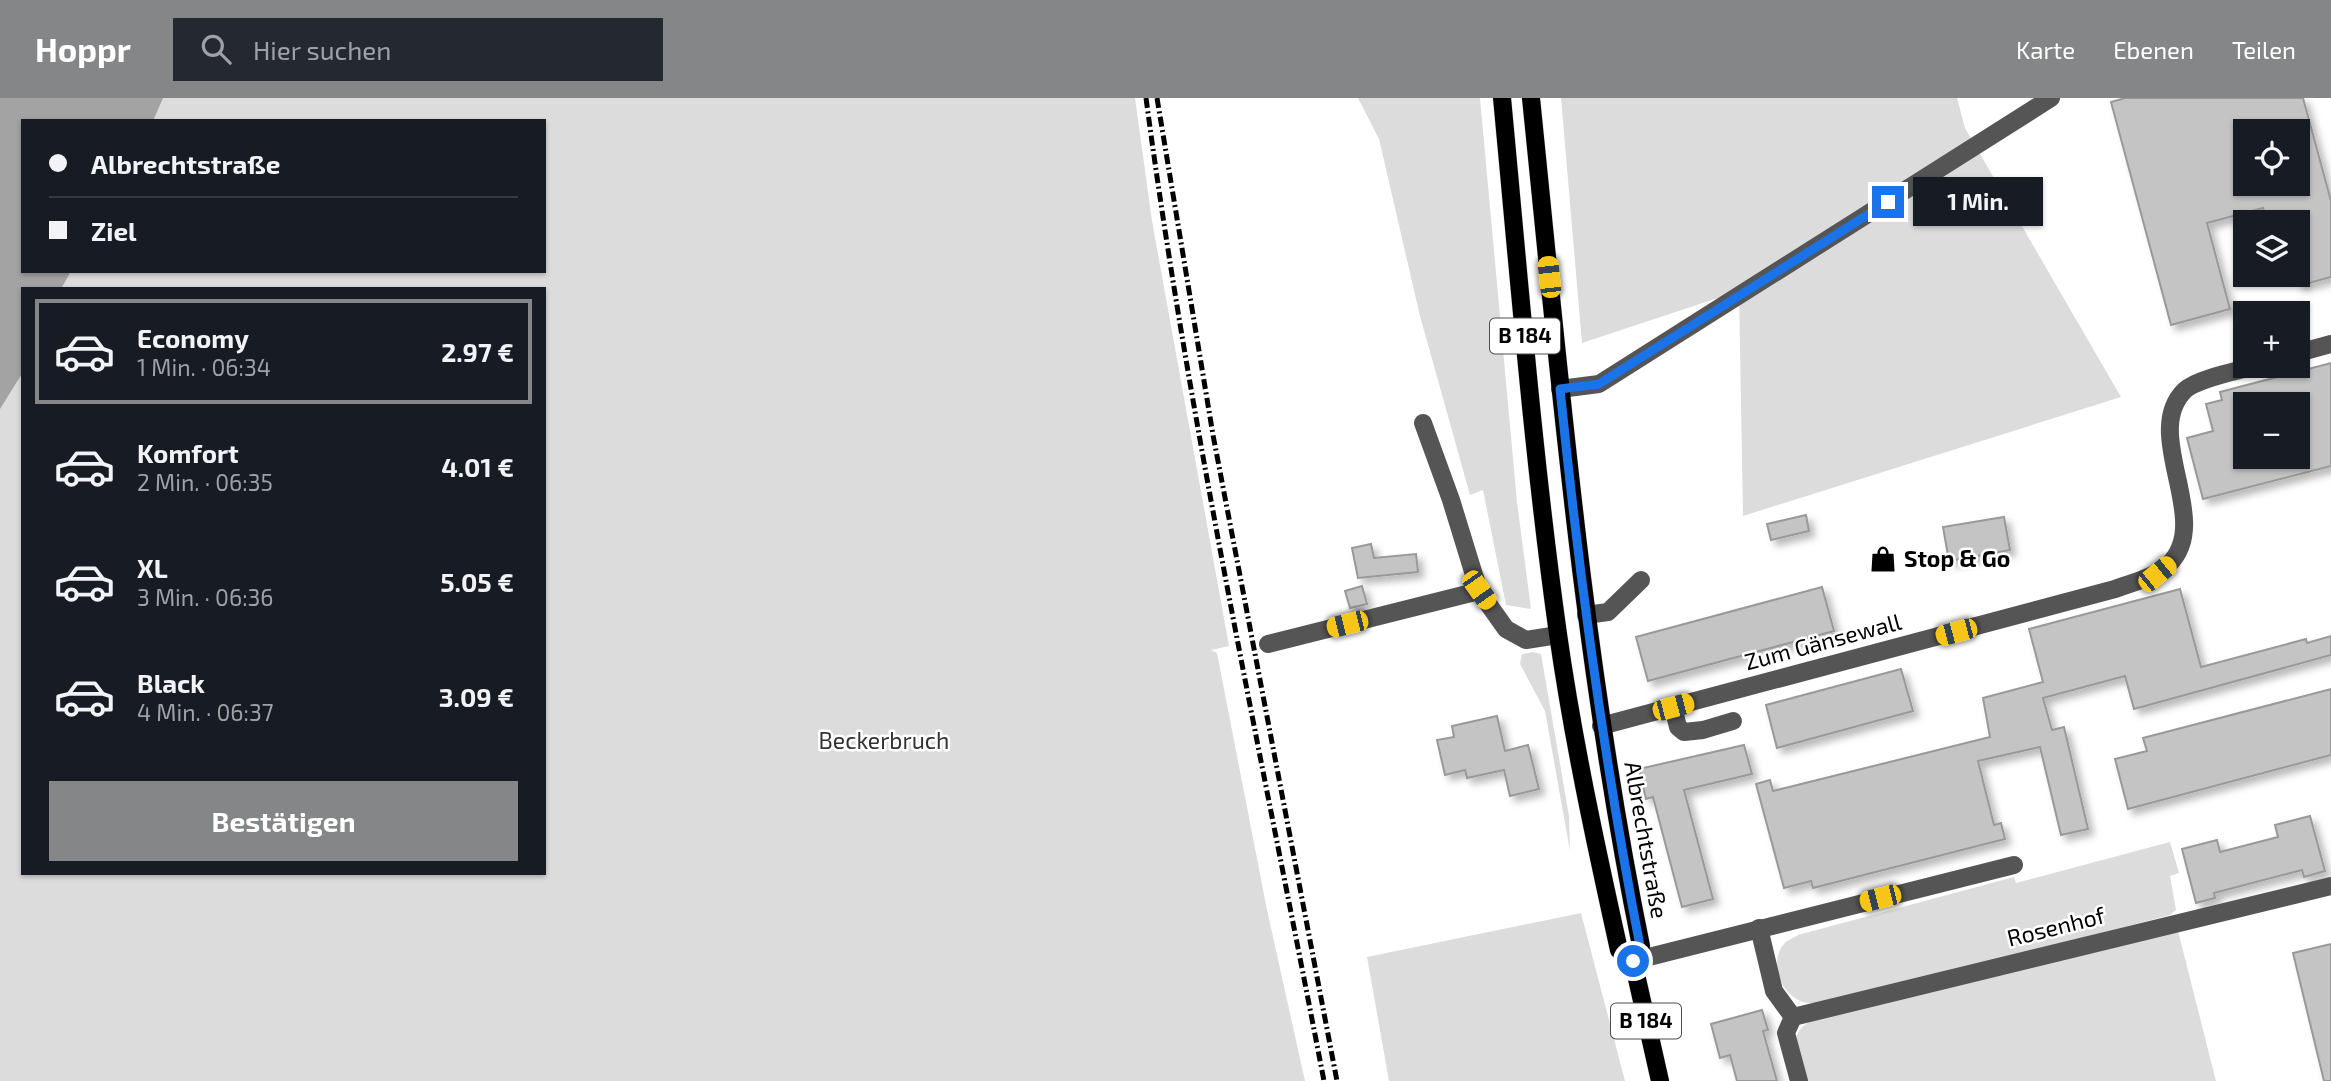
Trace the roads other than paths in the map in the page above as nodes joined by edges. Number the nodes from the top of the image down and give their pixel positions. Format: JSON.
{"nodes":[{"id":1,"x":1502,"y":98,"type":"edge"},
{"id":2,"x":1531,"y":98,"type":"edge"},
{"id":3,"x":2051,"y":98,"type":"edge"},
{"id":4,"x":2331,"y":344,"type":"edge"},
{"id":5,"x":2310,"y":350,"type":"edge"},
{"id":6,"x":2233,"y":373,"type":"edge"},
{"id":7,"x":1560,"y":389,"type":"junction"},
{"id":8,"x":1423,"y":423,"type":"dead end"},
{"id":9,"x":1641,"y":580,"type":"dead end"},
{"id":10,"x":1479,"y":590,"type":"junction"},
{"id":11,"x":1586,"y":615,"type":"junction"},
{"id":12,"x":1558,"y":635,"type":"junction"},
{"id":13,"x":1268,"y":644,"type":"dead end"},
{"id":14,"x":1673,"y":707,"type":"junction"},
{"id":15,"x":1733,"y":721,"type":"dead end"},
{"id":16,"x":1601,"y":726,"type":"junction"},
{"id":17,"x":2014,"y":865,"type":"dead end"},
{"id":18,"x":2331,"y":886,"type":"edge"},
{"id":19,"x":1759,"y":928,"type":"junction"},
{"id":20,"x":1633,"y":961,"type":"junction"},
{"id":21,"x":1793,"y":1017,"type":"junction"},
{"id":22,"x":1661,"y":1081,"type":"edge"},
{"id":23,"x":1799,"y":1081,"type":"edge"}],
"edges":[{"from":1,"to":12,"type":"main road","number":"B 184"},
{"from":2,"to":7,"type":"main road","number":"B 184"},
{"from":3,"to":7,"type":"street"},
{"from":4,"to":5,"type":"street"},
{"from":6,"to":14,"type":"street","name":"Zum Gänsewall"},
{"from":7,"to":11,"type":"main road","number":"B 184"},
{"from":8,"to":10,"type":"street"},
{"from":9,"to":11,"type":"street"},
{"from":10,"to":12,"type":"street"},
{"from":10,"to":13,"type":"street"},
{"from":11,"to":16,"type":"main road","number":"B 184"},
{"from":12,"to":20,"type":"main road","name":"Albrechtstraße","number":"B 184"},
{"from":14,"to":15,"type":"street"},
{"from":14,"to":16,"type":"street","name":"Zum Gänsewall"},
{"from":16,"to":20,"type":"main road","name":"Albrechtstraße","number":"B 184"},
{"from":17,"to":19,"type":"street"},
{"from":18,"to":21,"type":"street","name":"Rosenhof"},
{"from":19,"to":20,"type":"street"},
{"from":19,"to":21,"type":"street"},
{"from":20,"to":22,"type":"main road","name":"Albrechtstraße","number":"B 184"},
{"from":21,"to":23,"type":"street"}]}
